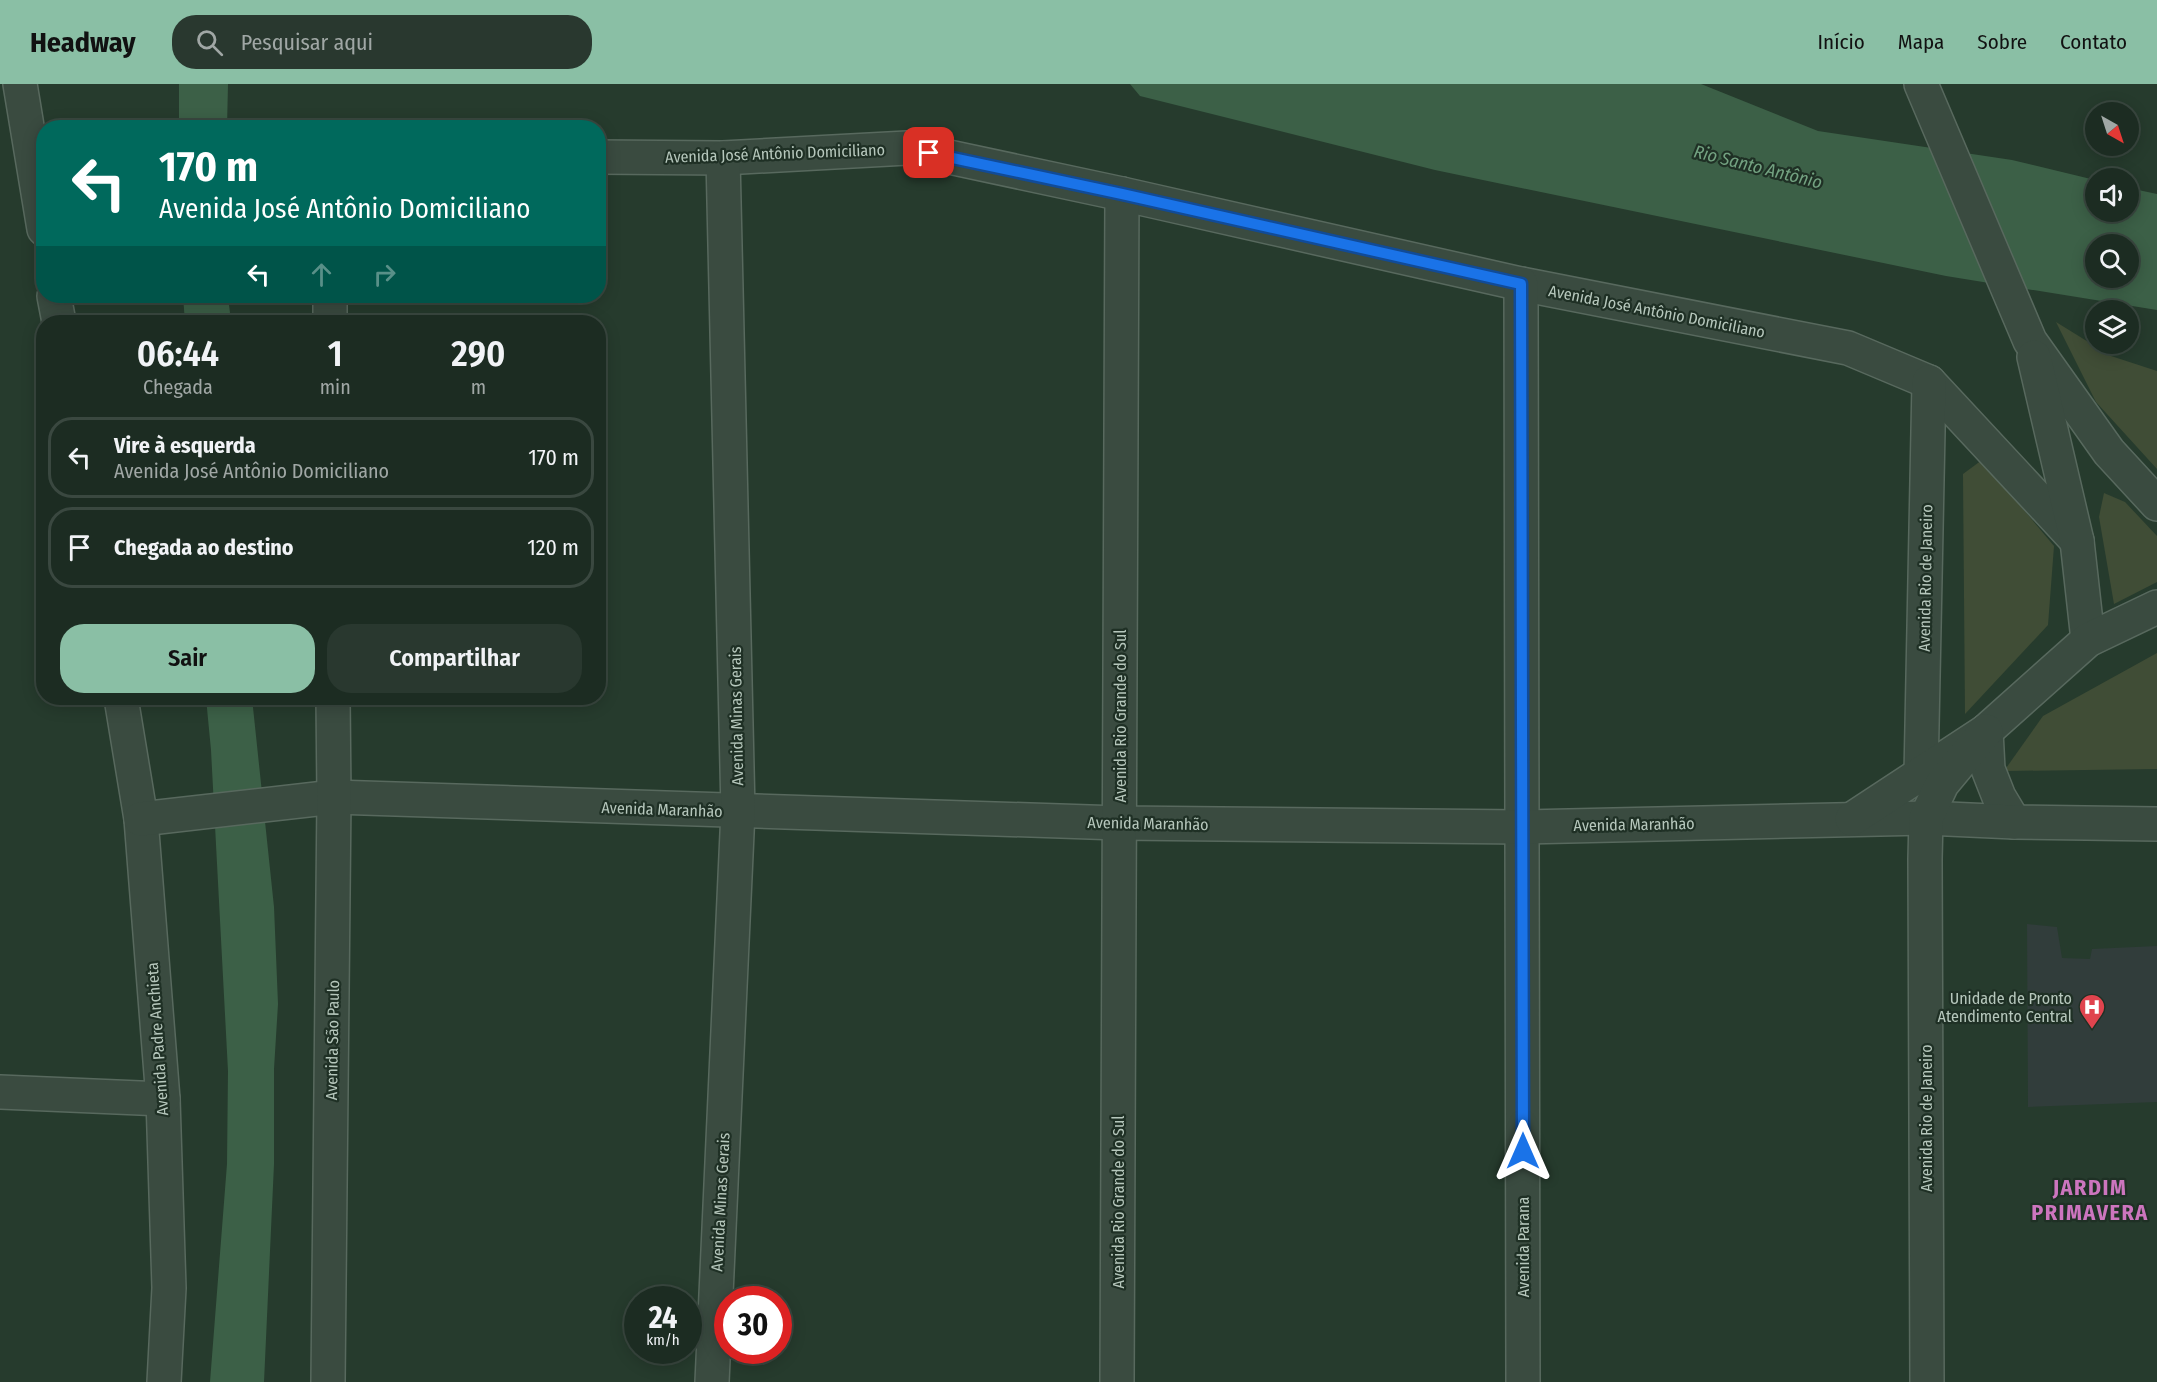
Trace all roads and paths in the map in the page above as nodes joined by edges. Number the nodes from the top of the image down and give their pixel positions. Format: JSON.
{"nodes":[{"id":1,"x":20,"y":84,"type":"edge"},
{"id":2,"x":1929,"y":99,"type":"edge"},
{"id":3,"x":606,"y":156,"type":"edge"},
{"id":4,"x":723,"y":158,"type":"junction"},
{"id":5,"x":36,"y":181,"type":"edge"},
{"id":6,"x":1122,"y":194,"type":"junction"},
{"id":7,"x":1521,"y":284,"type":"junction"},
{"id":8,"x":2030,"y":341,"type":"junction"},
{"id":9,"x":1929,"y":382,"type":"junction"},
{"id":10,"x":2157,"y":504,"type":"edge"},
{"id":11,"x":2078,"y":541,"type":"junction"},
{"id":12,"x":2157,"y":607,"type":"edge"},
{"id":13,"x":2088,"y":640,"type":"junction"},
{"id":14,"x":122,"y":705,"type":"edge"},
{"id":15,"x":333,"y":705,"type":"edge"},
{"id":16,"x":1986,"y":731,"type":"junction"},
{"id":17,"x":1922,"y":775,"type":"junction"},
{"id":18,"x":334,"y":797,"type":"junction"},
{"id":19,"x":738,"y":812,"type":"junction"},
{"id":20,"x":1926,"y":818,"type":"junction"},
{"id":21,"x":141,"y":819,"type":"junction"},
{"id":22,"x":1852,"y":819,"type":"junction"},
{"id":23,"x":2013,"y":822,"type":"junction"},
{"id":24,"x":1119,"y":823,"type":"junction"},
{"id":25,"x":2157,"y":824,"type":"edge"},
{"id":26,"x":1522,"y":827,"type":"junction"},
{"id":27,"x":0,"y":1092,"type":"edge"},
{"id":28,"x":163,"y":1099,"type":"junction"},
{"id":29,"x":164,"y":1382,"type":"edge"},
{"id":30,"x":328,"y":1382,"type":"edge"},
{"id":31,"x":712,"y":1382,"type":"edge"},
{"id":32,"x":1117,"y":1382,"type":"edge"},
{"id":33,"x":1523,"y":1382,"type":"edge"},
{"id":34,"x":1928,"y":1382,"type":"edge"}],
"edges":[{"from":1,"to":5,"type":"street"},
{"from":2,"to":8,"type":"street"},
{"from":3,"to":4,"type":"street","name":"Avenida José Antônio Domiciliano"},
{"from":4,"to":6,"type":"street","name":"Avenida José Antônio Domiciliano"},
{"from":4,"to":19,"type":"street","name":"Avenida Minas Gerais"},
{"from":6,"to":7,"type":"street","name":"Avenida José Antônio Domiciliano"},
{"from":6,"to":24,"type":"street","name":"Avenida Rio Grande do Sul"},
{"from":7,"to":9,"type":"street","name":"Avenida José Antônio Domiciliano"},
{"from":7,"to":26,"type":"street","name":"Avenida Parana"},
{"from":8,"to":10,"type":"street"},
{"from":8,"to":11,"type":"street"},
{"from":9,"to":11,"type":"street","name":"Avenida José Antônio Domiciliano"},
{"from":9,"to":17,"type":"street","name":"Avenida Rio de Janeiro"},
{"from":11,"to":13,"type":"street"},
{"from":12,"to":13,"type":"street"},
{"from":13,"to":16,"type":"street"},
{"from":14,"to":21,"type":"street","name":"Avenida Padre Anchieta"},
{"from":15,"to":18,"type":"street","name":"Avenida São Paulo"},
{"from":16,"to":17,"type":"street"},
{"from":16,"to":20,"type":"street"},
{"from":16,"to":23,"type":"street"},
{"from":17,"to":22,"type":"street"},
{"from":18,"to":19,"type":"street","name":"Avenida Maranhão"},
{"from":18,"to":21,"type":"street","name":"Avenida Maranhão"},
{"from":18,"to":30,"type":"street","name":"Avenida São Paulo"},
{"from":19,"to":24,"type":"street","name":"Avenida Maranhão"},
{"from":19,"to":31,"type":"street","name":"Avenida Minas Gerais"},
{"from":20,"to":22,"type":"street","name":"Avenida Maranhão"},
{"from":20,"to":23,"type":"street","name":"Avenida Maranhão"},
{"from":20,"to":34,"type":"street","name":"Avenida Rio de Janeiro"},
{"from":21,"to":28,"type":"street","name":"Avenida Padre Anchieta"},
{"from":22,"to":26,"type":"street","name":"Avenida Maranhão"},
{"from":23,"to":25,"type":"street","name":"Avenida Maranhão"},
{"from":24,"to":26,"type":"street","name":"Avenida Maranhão"},
{"from":24,"to":32,"type":"street","name":"Avenida Rio Grande do Sul"},
{"from":26,"to":33,"type":"street","name":"Avenida Parana"},
{"from":27,"to":28,"type":"street"},
{"from":28,"to":29,"type":"street","name":"Avenida Padre Anchieta"}]}
